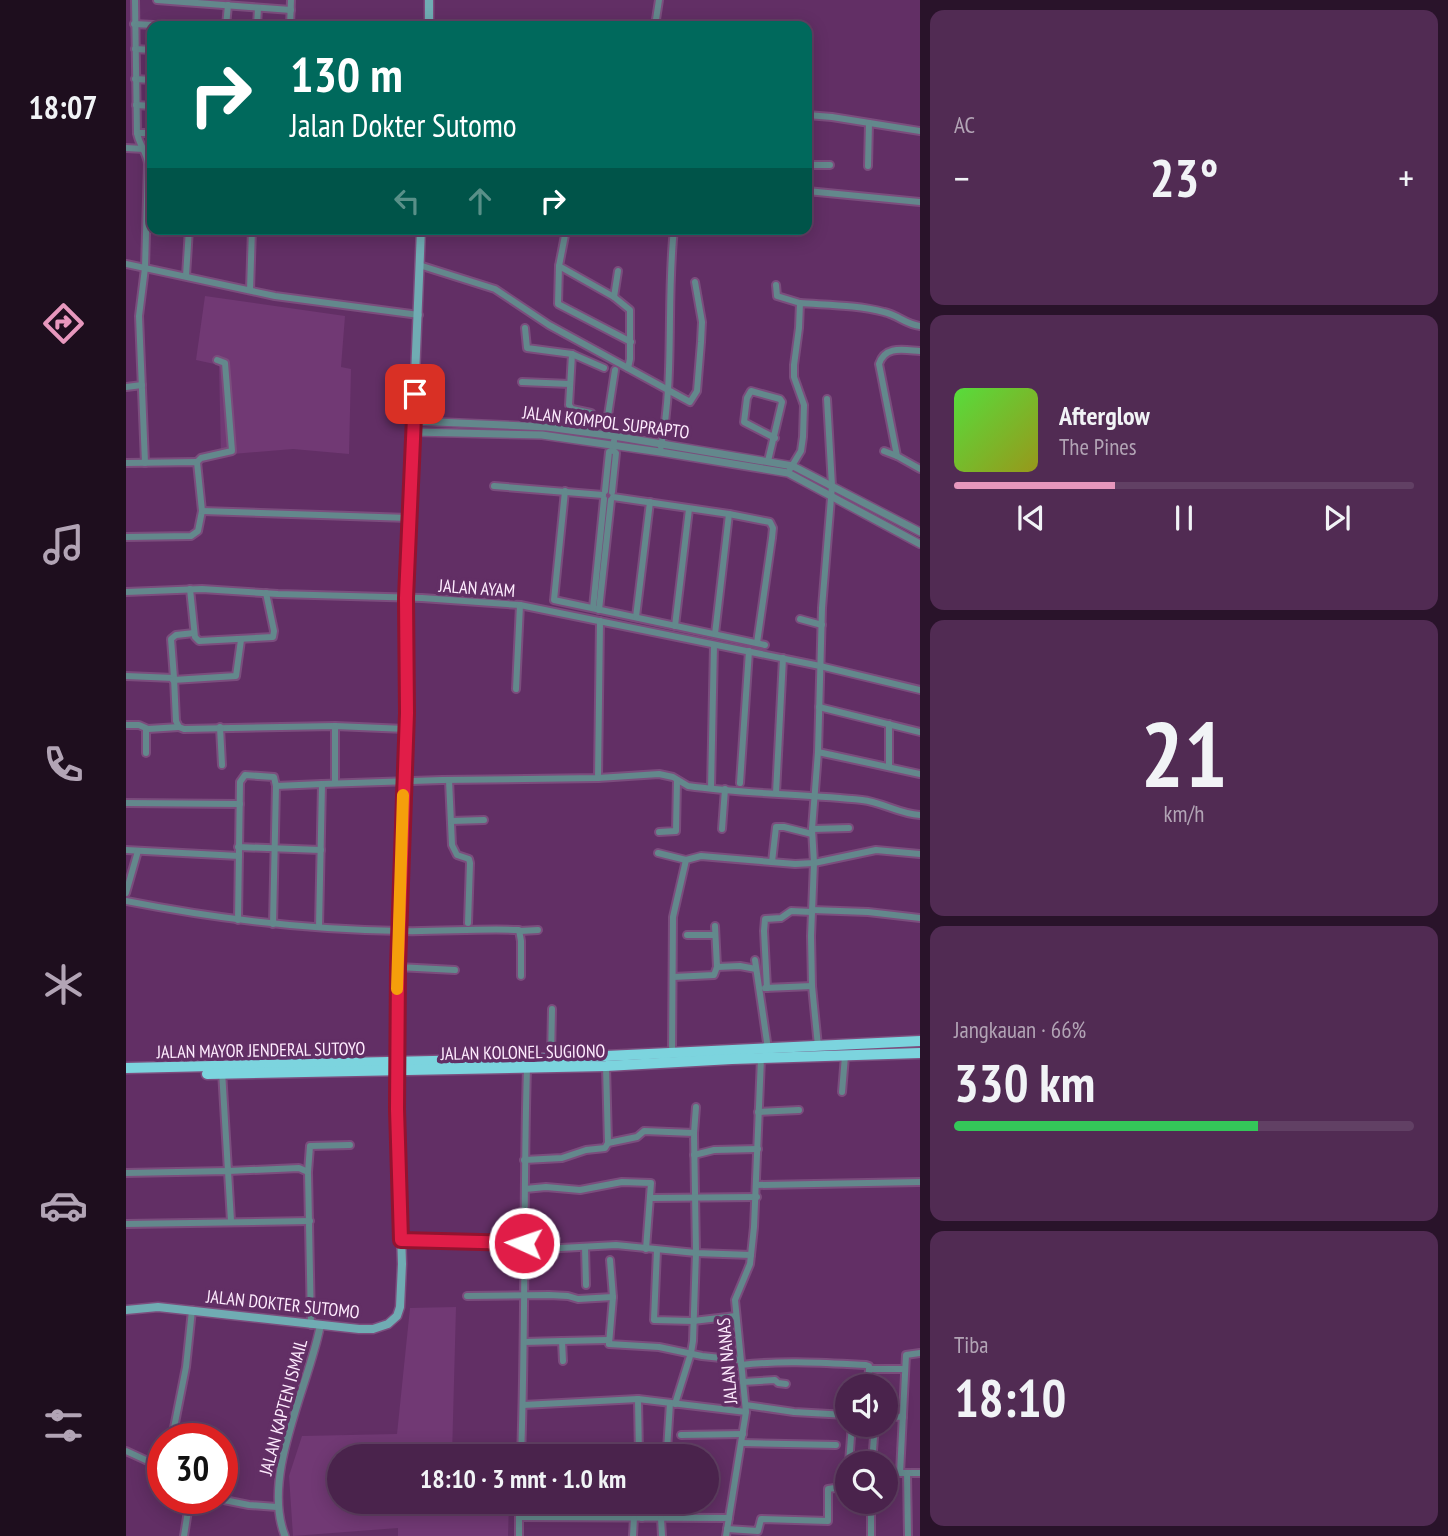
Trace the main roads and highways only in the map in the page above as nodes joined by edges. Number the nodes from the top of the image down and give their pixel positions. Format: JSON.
{"nodes":[{"id":1,"x":429,"y":0,"type":"edge"},
{"id":2,"x":429,"y":21,"type":"edge"},
{"id":3,"x":421,"y":235,"type":"edge"},
{"id":4,"x":919,"y":1041,"type":"edge"},
{"id":5,"x":919,"y":1054,"type":"edge"},
{"id":6,"x":397,"y":1066,"type":"junction"},
{"id":7,"x":126,"y":1068,"type":"edge"},
{"id":8,"x":222,"y":1070,"type":"junction"},
{"id":9,"x":126,"y":1075,"type":"edge"},
{"id":10,"x":126,"y":1310,"type":"edge"}],
"edges":[{"from":1,"to":2,"type":"main road"},
{"from":3,"to":6,"type":"main road","name":"JALAN DOKTER SUTOMO"},
{"from":4,"to":6,"type":"highway","name":"JALAN KOLONEL SUGIONO"},
{"from":5,"to":6,"type":"highway","name":"JALAN KOLONEL SUGIONO"},
{"from":6,"to":8,"type":"highway","name":"JALAN MAYOR JENDERAL SUTOYO"},
{"from":6,"to":10,"type":"main road","name":"JALAN DOKTER SUTOMO"},
{"from":7,"to":8,"type":"highway","name":"JALAN MAYOR JENDERAL SUTOYO"},
{"from":8,"to":9,"type":"highway"}]}
